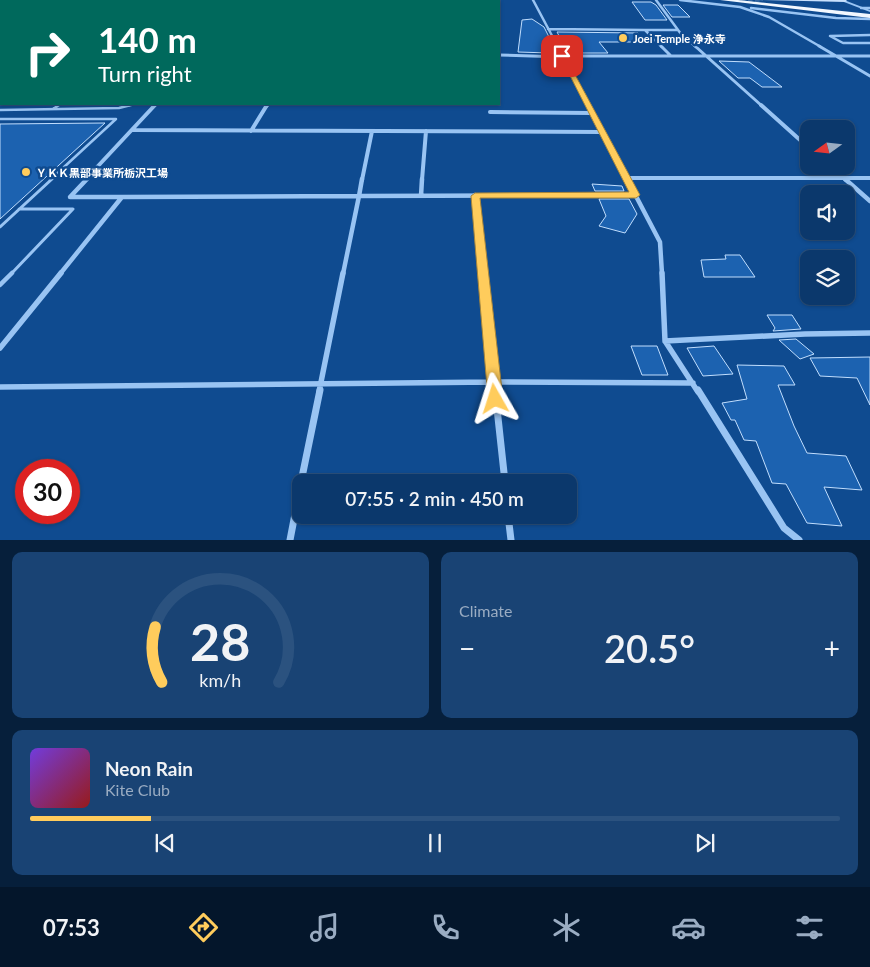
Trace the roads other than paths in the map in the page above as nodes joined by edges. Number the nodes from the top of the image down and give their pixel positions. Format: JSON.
{"nodes":[{"id":1,"x":533,"y":0,"type":"edge"},
{"id":2,"x":656,"y":0,"type":"edge"},
{"id":3,"x":680,"y":0,"type":"edge"},
{"id":4,"x":723,"y":0,"type":"edge"},
{"id":5,"x":760,"y":0,"type":"edge"},
{"id":6,"x":778,"y":0,"type":"edge"},
{"id":7,"x":819,"y":0,"type":"edge"},
{"id":8,"x":844,"y":0,"type":"edge"},
{"id":9,"x":740,"y":7,"type":"junction"},
{"id":10,"x":870,"y":10,"type":"edge"},
{"id":11,"x":870,"y":18,"type":"edge"},
{"id":12,"x":548,"y":29,"type":"junction"},
{"id":13,"x":645,"y":30,"type":"junction"},
{"id":14,"x":677,"y":30,"type":"junction"},
{"id":15,"x":870,"y":36,"type":"edge"},
{"id":16,"x":870,"y":43,"type":"edge"},
{"id":17,"x":500,"y":55,"type":"edge"},
{"id":18,"x":672,"y":56,"type":"junction"},
{"id":19,"x":705,"y":56,"type":"junction"},
{"id":20,"x":836,"y":56,"type":"junction"},
{"id":21,"x":870,"y":56,"type":"edge"},
{"id":22,"x":563,"y":57,"type":"junction"},
{"id":23,"x":870,"y":76,"type":"edge"},
{"id":24,"x":59,"y":105,"type":"edge"},
{"id":25,"x":130,"y":105,"type":"edge"},
{"id":26,"x":155,"y":105,"type":"edge"},
{"id":27,"x":267,"y":105,"type":"edge"},
{"id":28,"x":53,"y":109,"type":"junction"},
{"id":29,"x":0,"y":110,"type":"edge"},
{"id":30,"x":490,"y":112,"type":"dead end"},
{"id":31,"x":592,"y":113,"type":"junction"},
{"id":32,"x":0,"y":120,"type":"edge"},
{"id":33,"x":132,"y":130,"type":"junction"},
{"id":34,"x":251,"y":131,"type":"junction"},
{"id":35,"x":372,"y":131,"type":"junction"},
{"id":36,"x":426,"y":131,"type":"junction"},
{"id":37,"x":602,"y":132,"type":"junction"},
{"id":38,"x":800,"y":140,"type":"edge"},
{"id":39,"x":840,"y":175,"type":"edge"},
{"id":40,"x":626,"y":178,"type":"junction"},
{"id":41,"x":843,"y":178,"type":"junction"},
{"id":42,"x":870,"y":178,"type":"edge"},
{"id":43,"x":636,"y":195,"type":"junction"},
{"id":44,"x":359,"y":196,"type":"junction"},
{"id":45,"x":421,"y":196,"type":"junction"},
{"id":46,"x":475,"y":196,"type":"junction"},
{"id":47,"x":122,"y":197,"type":"junction"},
{"id":48,"x":870,"y":201,"type":"edge"},
{"id":49,"x":19,"y":209,"type":"junction"},
{"id":50,"x":0,"y":227,"type":"edge"},
{"id":51,"x":0,"y":286,"type":"edge"},
{"id":52,"x":869,"y":334,"type":"edge"},
{"id":53,"x":665,"y":341,"type":"junction"},
{"id":54,"x":0,"y":348,"type":"edge"},
{"id":55,"x":493,"y":382,"type":"junction"},
{"id":56,"x":321,"y":383,"type":"junction"},
{"id":57,"x":694,"y":383,"type":"junction"},
{"id":58,"x":0,"y":387,"type":"edge"},
{"id":59,"x":303,"y":474,"type":"edge"},
{"id":60,"x":504,"y":474,"type":"edge"},
{"id":61,"x":293,"y":524,"type":"edge"},
{"id":62,"x":509,"y":524,"type":"edge"},
{"id":63,"x":290,"y":540,"type":"edge"},
{"id":64,"x":511,"y":540,"type":"edge"},
{"id":65,"x":799,"y":540,"type":"edge"}],
"edges":[{"from":1,"to":12,"type":"street"},
{"from":2,"to":14,"type":"street"},
{"from":3,"to":9,"type":"street"},
{"from":4,"to":11,"type":"highway"},
{"from":5,"to":6,"type":"main road"},
{"from":6,"to":7,"type":"main road"},
{"from":7,"to":8,"type":"main road"},
{"from":8,"to":10,"type":"street"},
{"from":9,"to":11,"type":"street"},
{"from":9,"to":20,"type":"street"},
{"from":12,"to":13,"type":"street"},
{"from":12,"to":22,"type":"street"},
{"from":13,"to":14,"type":"street"},
{"from":13,"to":18,"type":"street"},
{"from":14,"to":19,"type":"street"},
{"from":15,"to":16,"type":"street"},
{"from":17,"to":22,"type":"street"},
{"from":18,"to":19,"type":"street"},
{"from":18,"to":22,"type":"street"},
{"from":19,"to":20,"type":"street"},
{"from":19,"to":38,"type":"street"},
{"from":20,"to":21,"type":"street"},
{"from":20,"to":23,"type":"street"},
{"from":22,"to":31,"type":"street"},
{"from":24,"to":28,"type":"lane"},
{"from":25,"to":28,"type":"lane"},
{"from":26,"to":33,"type":"street"},
{"from":27,"to":34,"type":"street"},
{"from":28,"to":29,"type":"lane"},
{"from":30,"to":31,"type":"street"},
{"from":31,"to":37,"type":"street"},
{"from":32,"to":49,"type":"lane"},
{"from":33,"to":34,"type":"street"},
{"from":33,"to":47,"type":"street"},
{"from":34,"to":35,"type":"street"},
{"from":35,"to":36,"type":"street"},
{"from":35,"to":44,"type":"street"},
{"from":36,"to":37,"type":"street"},
{"from":36,"to":45,"type":"street"},
{"from":37,"to":40,"type":"street"},
{"from":39,"to":41,"type":"street"},
{"from":40,"to":41,"type":"street"},
{"from":40,"to":43,"type":"street"},
{"from":41,"to":42,"type":"street"},
{"from":41,"to":48,"type":"street"},
{"from":43,"to":46,"type":"street"},
{"from":43,"to":53,"type":"street"},
{"from":44,"to":45,"type":"street"},
{"from":44,"to":47,"type":"street"},
{"from":44,"to":56,"type":"street"},
{"from":45,"to":46,"type":"street"},
{"from":46,"to":55,"type":"street"},
{"from":47,"to":54,"type":"street"},
{"from":49,"to":50,"type":"lane"},
{"from":49,"to":51,"type":"lane"},
{"from":52,"to":53,"type":"street"},
{"from":53,"to":57,"type":"street"},
{"from":55,"to":56,"type":"street"},
{"from":55,"to":57,"type":"street"},
{"from":55,"to":60,"type":"street"},
{"from":56,"to":58,"type":"street"},
{"from":56,"to":59,"type":"street"},
{"from":57,"to":65,"type":"street"},
{"from":61,"to":63,"type":"street"},
{"from":62,"to":64,"type":"street"}]}
